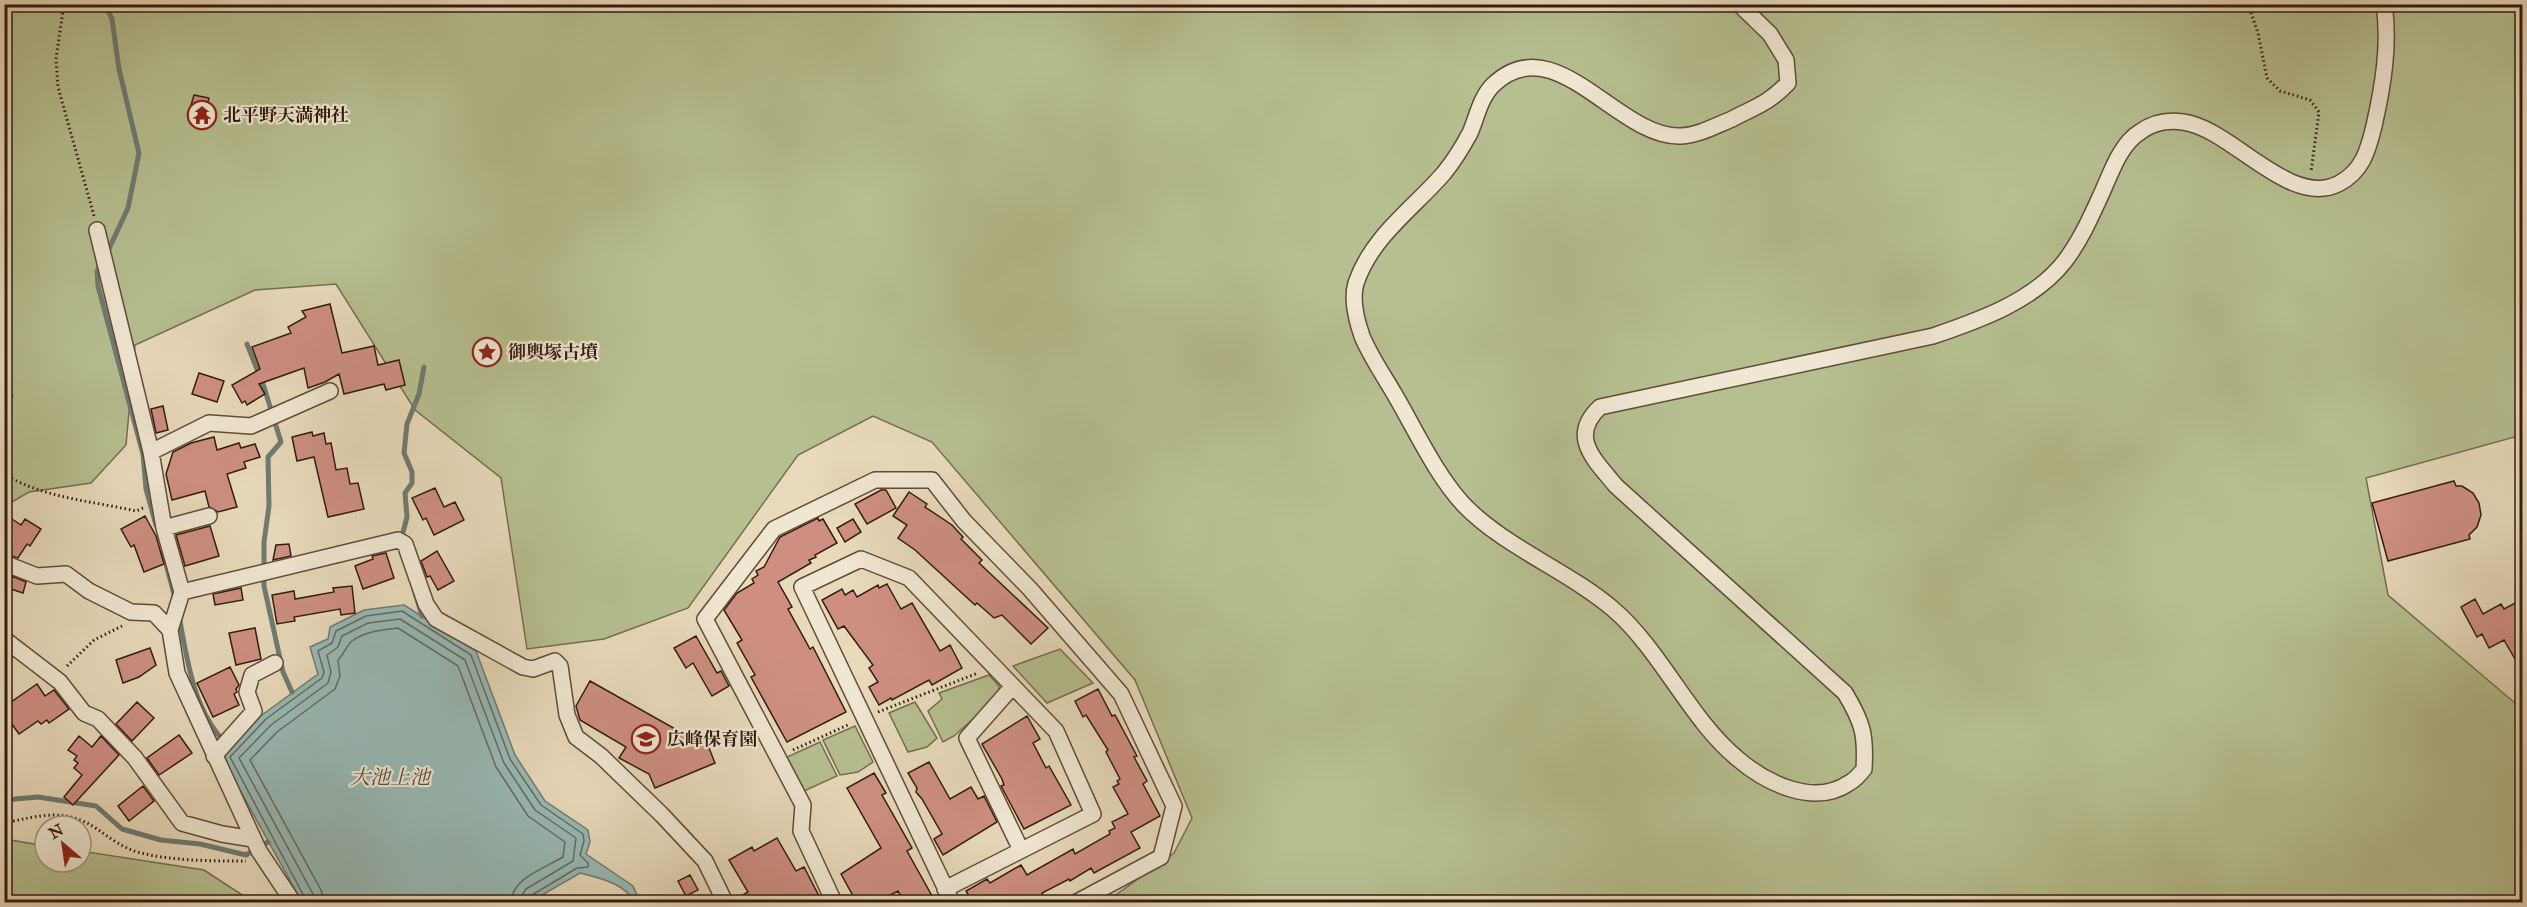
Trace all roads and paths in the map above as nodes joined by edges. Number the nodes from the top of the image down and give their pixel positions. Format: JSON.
{"nodes":[{"id":1,"x":63,"y":4,"type":"edge"},
{"id":2,"x":1739,"y":4,"type":"edge"},
{"id":3,"x":2248,"y":4,"type":"edge"},
{"id":4,"x":2384,"y":4,"type":"edge"},
{"id":5,"x":2309,"y":188,"type":"junction"},
{"id":6,"x":98,"y":230,"type":"joint"},
{"id":7,"x":330,"y":391,"type":"dead end"},
{"id":8,"x":13,"y":395,"type":"dead end"},
{"id":9,"x":4,"y":401,"type":"edge"},
{"id":10,"x":151,"y":452,"type":"junction"},
{"id":11,"x":4,"y":468,"type":"edge"},
{"id":12,"x":4,"y":474,"type":"edge"},
{"id":13,"x":11,"y":479,"type":"junction"},
{"id":14,"x":159,"y":502,"type":"junction"},
{"id":15,"x":209,"y":516,"type":"dead end"},
{"id":16,"x":164,"y":528,"type":"junction"},
{"id":17,"x":4,"y":563,"type":"edge"},
{"id":18,"x":182,"y":592,"type":"junction"},
{"id":19,"x":122,"y":625,"type":"dead end"},
{"id":20,"x":170,"y":630,"type":"junction"},
{"id":21,"x":4,"y":639,"type":"edge"},
{"id":22,"x":275,"y":663,"type":"dead end"},
{"id":23,"x":994,"y":666,"type":"junction"},
{"id":24,"x":54,"y":679,"type":"junction"},
{"id":25,"x":1013,"y":686,"type":"junction"},
{"id":26,"x":864,"y":718,"type":"junction"},
{"id":27,"x":834,"y":732,"type":"dead end"},
{"id":28,"x":214,"y":756,"type":"junction"},
{"id":29,"x":778,"y":757,"type":"junction"},
{"id":30,"x":4,"y":823,"type":"edge"},
{"id":31,"x":253,"y":839,"type":"junction"},
{"id":32,"x":1021,"y":850,"type":"junction"},
{"id":33,"x":266,"y":861,"type":"junction"},
{"id":34,"x":948,"y":896,"type":"edge"},
{"id":35,"x":292,"y":903,"type":"edge"},
{"id":36,"x":725,"y":903,"type":"edge"},
{"id":37,"x":834,"y":903,"type":"edge"},
{"id":38,"x":1077,"y":903,"type":"edge"}],
"edges":[{"from":1,"to":6,"type":"path"},
{"from":2,"to":5,"type":"street"},
{"from":3,"to":5,"type":"path"},
{"from":4,"to":5,"type":"street"},
{"from":6,"to":10,"type":"street"},
{"from":7,"to":10,"type":"street"},
{"from":8,"to":9,"type":"path"},
{"from":10,"to":14,"type":"street"},
{"from":11,"to":13,"type":"path"},
{"from":12,"to":13,"type":"path"},
{"from":13,"to":14,"type":"path"},
{"from":14,"to":16,"type":"street"},
{"from":15,"to":16,"type":"street"},
{"from":16,"to":18,"type":"street"},
{"from":17,"to":20,"type":"street"},
{"from":18,"to":20,"type":"street"},
{"from":18,"to":36,"type":"street"},
{"from":19,"to":24,"type":"path"},
{"from":20,"to":28,"type":"street"},
{"from":21,"to":24,"type":"street"},
{"from":22,"to":28,"type":"street"},
{"from":23,"to":25,"type":"street"},
{"from":23,"to":26,"type":"path"},
{"from":23,"to":26,"type":"street"},
{"from":24,"to":31,"type":"street"},
{"from":25,"to":32,"type":"street"},
{"from":25,"to":32,"type":"street"},
{"from":26,"to":34,"type":"street"},
{"from":27,"to":29,"type":"path"},
{"from":28,"to":31,"type":"street"},
{"from":29,"to":37,"type":"street"},
{"from":29,"to":38,"type":"street"},
{"from":30,"to":33,"type":"path"},
{"from":31,"to":33,"type":"street"},
{"from":32,"to":34,"type":"street"},
{"from":33,"to":35,"type":"street"}]}
